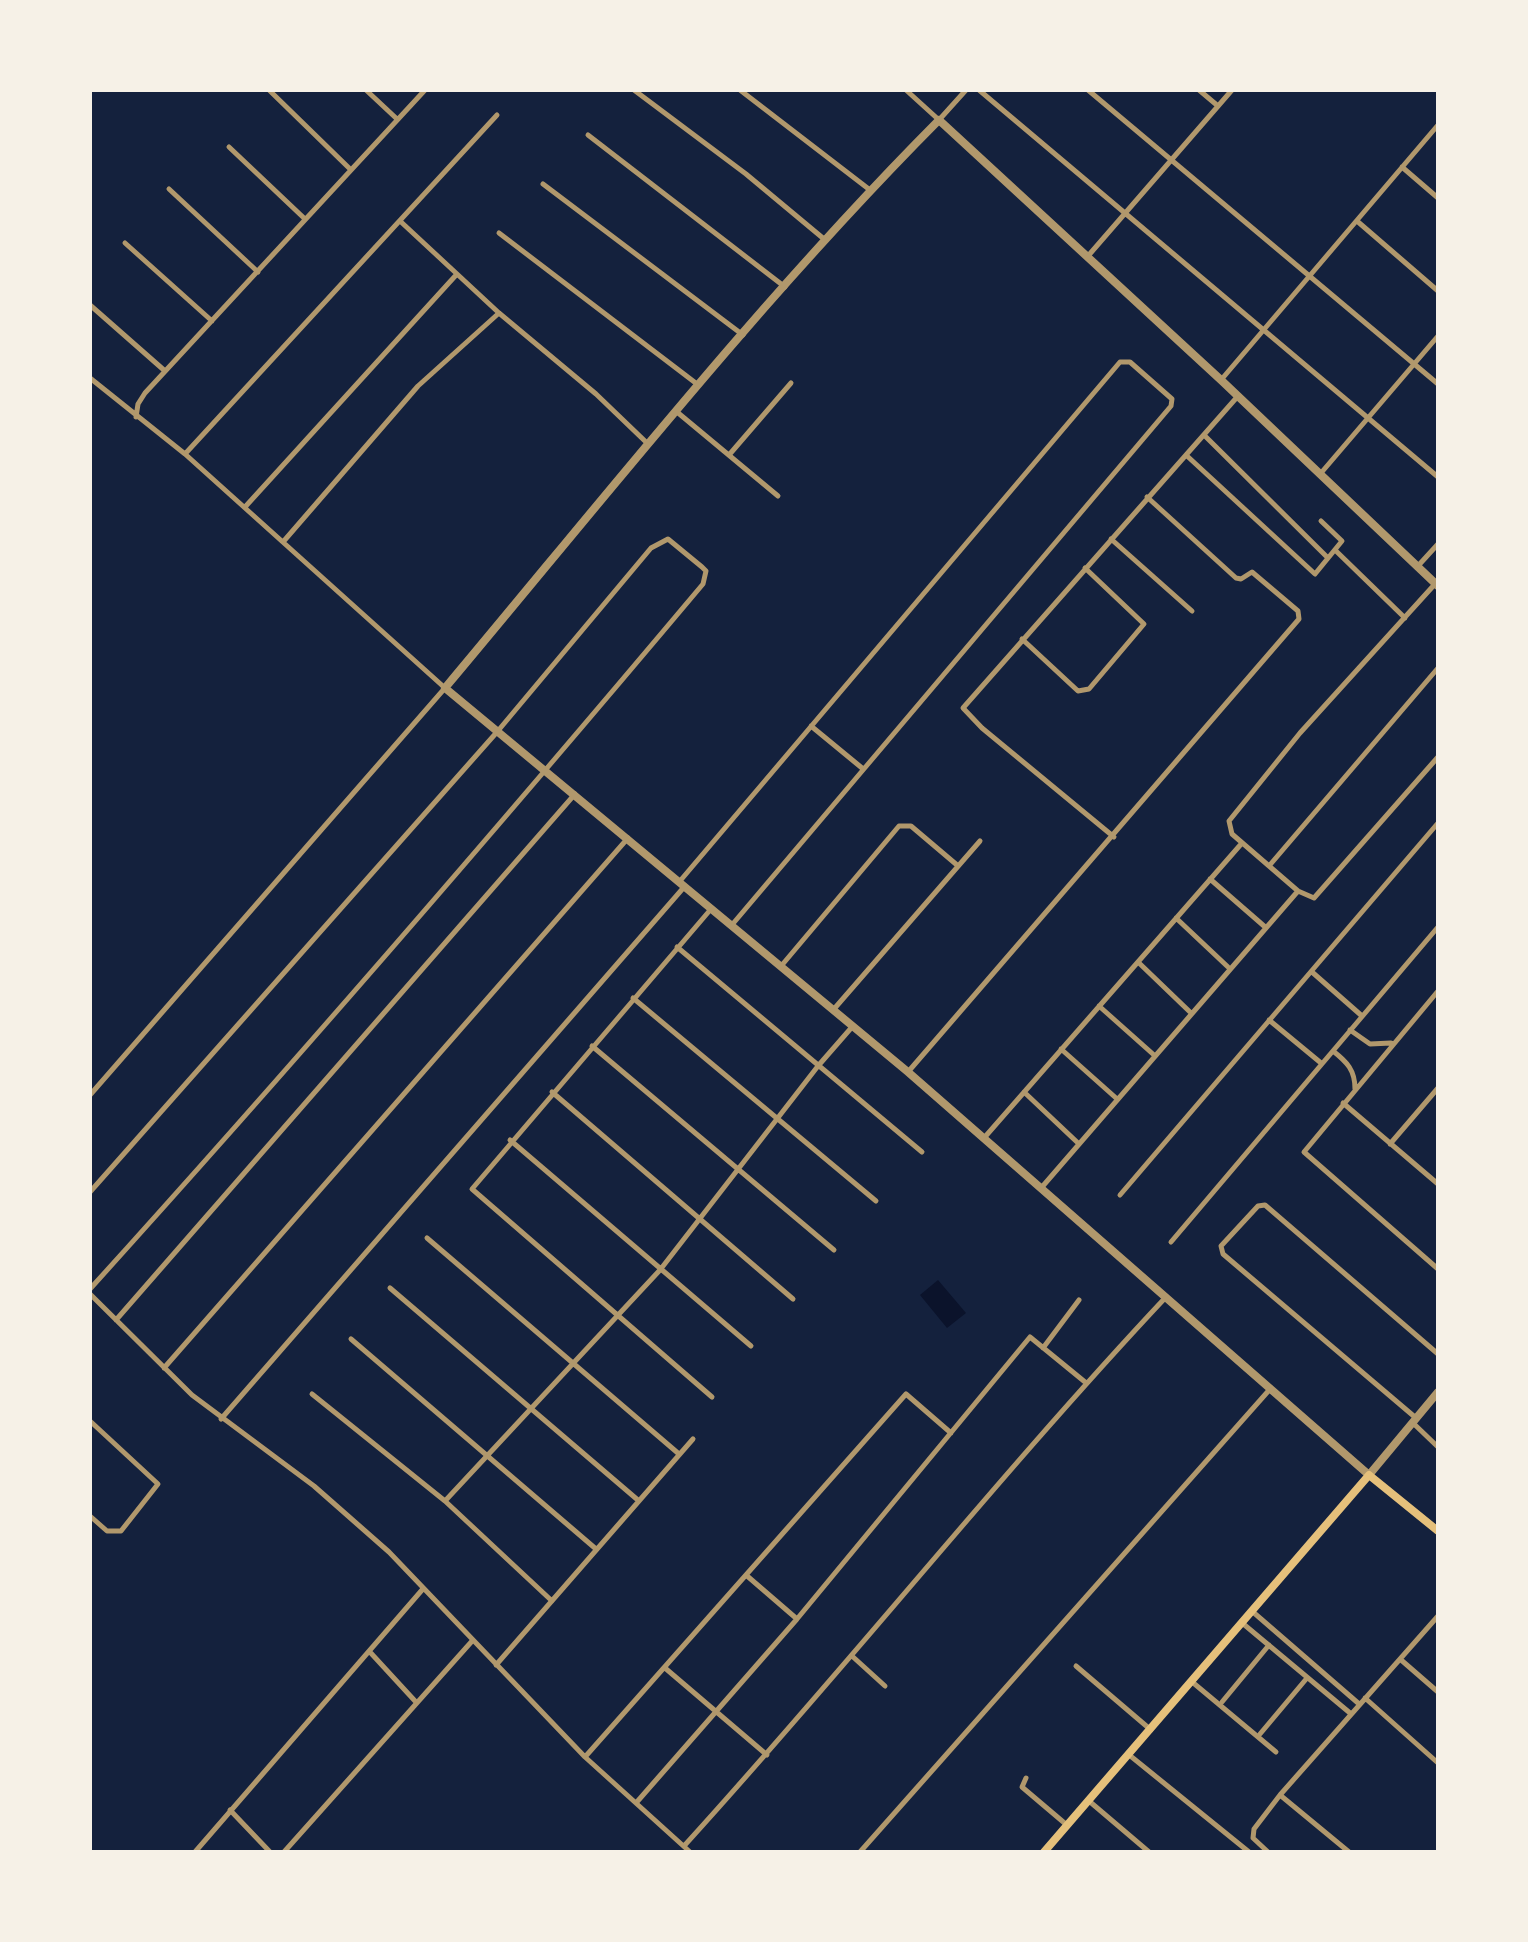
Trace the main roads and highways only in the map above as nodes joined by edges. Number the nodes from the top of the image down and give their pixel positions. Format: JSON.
{"nodes":[{"id":1,"x":1438,"y":1531,"type":"edge"},
{"id":2,"x":1046,"y":1852,"type":"edge"}],
"edges":[{"from":1,"to":2,"type":"main road"}]}
